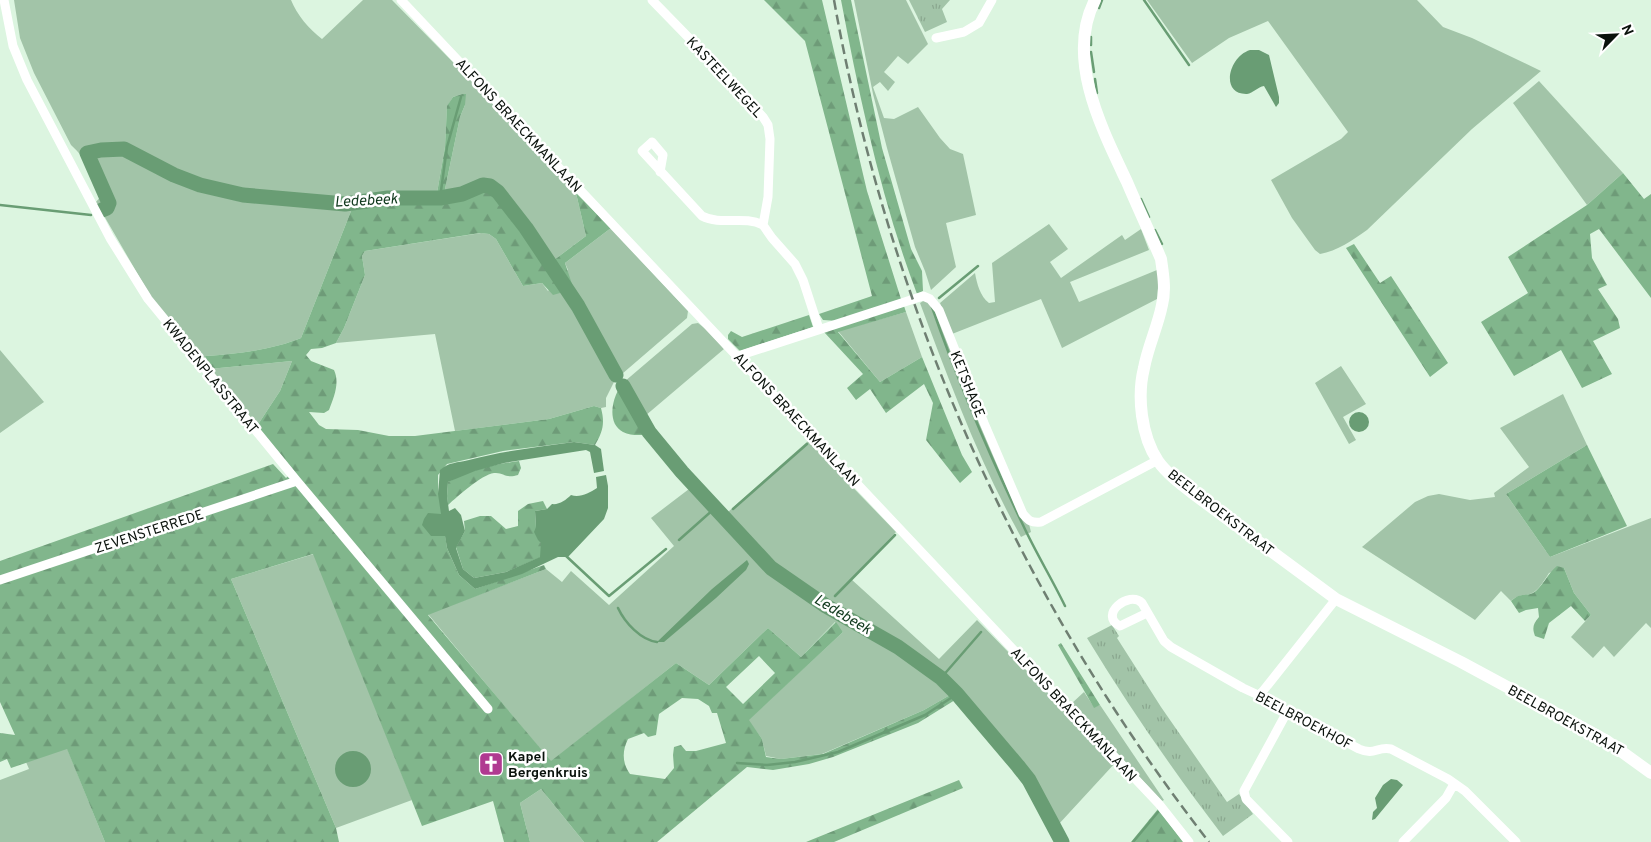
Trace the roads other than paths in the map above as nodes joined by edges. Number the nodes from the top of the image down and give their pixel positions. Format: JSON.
{"nodes":[{"id":1,"x":4,"y":0,"type":"edge"},
{"id":2,"x":401,"y":0,"type":"edge"},
{"id":3,"x":652,"y":0,"type":"edge"},
{"id":4,"x":992,"y":0,"type":"edge"},
{"id":5,"x":1095,"y":0,"type":"edge"},
{"id":6,"x":936,"y":38,"type":"dead end"},
{"id":7,"x":660,"y":172,"type":"dead end"},
{"id":8,"x":763,"y":225,"type":"junction"},
{"id":9,"x":819,"y":329,"type":"junction"},
{"id":10,"x":738,"y":356,"type":"junction"},
{"id":11,"x":1158,"y":460,"type":"junction"},
{"id":12,"x":297,"y":481,"type":"junction"},
{"id":13,"x":0,"y":580,"type":"edge"},
{"id":14,"x":1336,"y":599,"type":"junction"},
{"id":15,"x":1148,"y":613,"type":"dead end"},
{"id":16,"x":1259,"y":696,"type":"junction"},
{"id":17,"x":488,"y":709,"type":"dead end"},
{"id":18,"x":1287,"y":712,"type":"junction"},
{"id":19,"x":1651,"y":773,"type":"edge"},
{"id":20,"x":1454,"y":784,"type":"junction"},
{"id":21,"x":1189,"y":842,"type":"edge"},
{"id":22,"x":1288,"y":842,"type":"edge"},
{"id":23,"x":1403,"y":842,"type":"edge"},
{"id":24,"x":1516,"y":842,"type":"edge"}],
"edges":[{"from":1,"to":12,"type":"street","name":"KWADENPLASSTRAAT"},
{"from":2,"to":10,"type":"street","name":"ALFONS BRAECKMANLAAN"},
{"from":3,"to":8,"type":"street","name":"KASTEELWEGEL"},
{"from":4,"to":6,"type":"street"},
{"from":5,"to":11,"type":"street","name":"BEELBROEKSTRAAT"},
{"from":7,"to":8,"type":"street"},
{"from":8,"to":9,"type":"street"},
{"from":9,"to":10,"type":"street","name":"KETSHAGE"},
{"from":9,"to":11,"type":"street","name":"KETSHAGE"},
{"from":10,"to":21,"type":"street","name":"ALFONS BRAECKMANLAAN"},
{"from":11,"to":14,"type":"street","name":"BEELBROEKSTRAAT"},
{"from":12,"to":13,"type":"street","name":"ZEVENSTERREDE"},
{"from":12,"to":17,"type":"street","name":"KWADENPLASSTRAAT"},
{"from":14,"to":16,"type":"street"},
{"from":14,"to":19,"type":"street","name":"BEELBROEKSTRAAT"},
{"from":15,"to":16,"type":"street","name":"BEELBROEKHOF"},
{"from":16,"to":18,"type":"street","name":"BEELBROEKHOF"},
{"from":18,"to":20,"type":"street","name":"BEELBROEKHOF"},
{"from":18,"to":22,"type":"street"},
{"from":20,"to":23,"type":"street"},
{"from":20,"to":24,"type":"street","name":"BEELBROEKHOF"}]}
